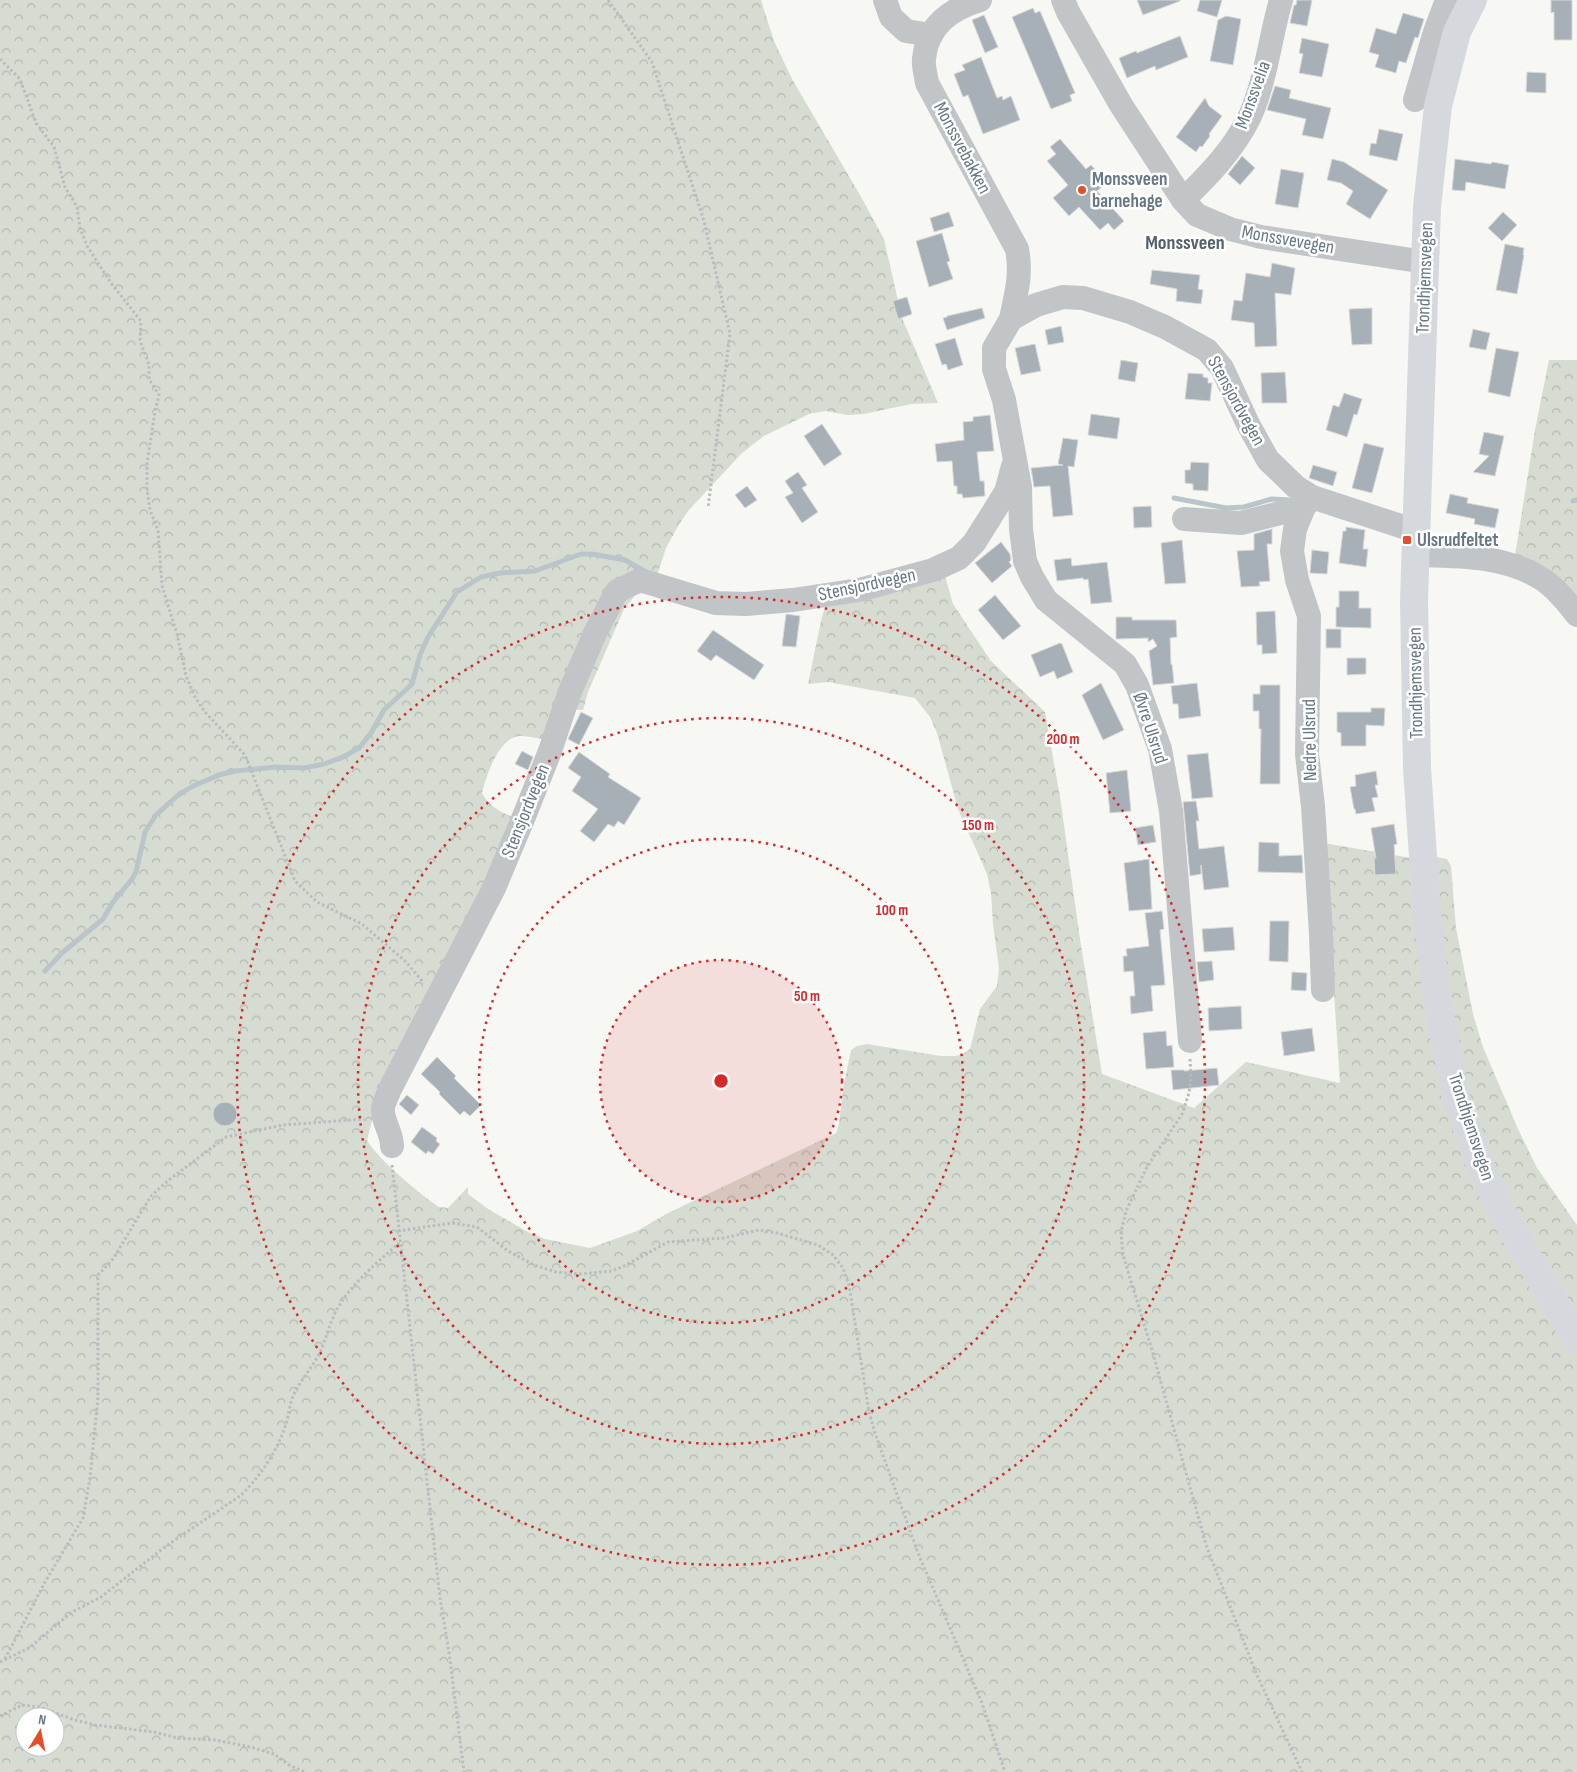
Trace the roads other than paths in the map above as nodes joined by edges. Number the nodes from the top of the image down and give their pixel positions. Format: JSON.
{"nodes":[{"id":1,"x":885,"y":0,"type":"edge"},
{"id":2,"x":980,"y":0,"type":"edge"},
{"id":3,"x":1063,"y":0,"type":"edge"},
{"id":4,"x":1281,"y":0,"type":"edge"},
{"id":5,"x":1447,"y":0,"type":"edge"},
{"id":6,"x":1473,"y":0,"type":"edge"},
{"id":7,"x":930,"y":35,"type":"junction"},
{"id":8,"x":1415,"y":100,"type":"dead end"},
{"id":9,"x":1183,"y":200,"type":"junction"},
{"id":10,"x":1425,"y":262,"type":"junction"},
{"id":11,"x":1011,"y":320,"type":"junction"},
{"id":12,"x":1014,"y":460,"type":"junction"},
{"id":13,"x":1308,"y":502,"type":"junction"},
{"id":14,"x":1184,"y":519,"type":"dead end"},
{"id":15,"x":1416,"y":543,"type":"junction"},
{"id":16,"x":1577,"y":615,"type":"edge"},
{"id":17,"x":1323,"y":990,"type":"dead end"},
{"id":18,"x":1190,"y":1041,"type":"road end"},
{"id":19,"x":392,"y":1146,"type":"road end"},
{"id":20,"x":1577,"y":1341,"type":"edge"}],
"edges":[{"from":1,"to":7,"type":"street"},
{"from":2,"to":7,"type":"street","name":"Monssvebakken"},
{"from":3,"to":9,"type":"street","name":"Monssvevegen"},
{"from":4,"to":9,"type":"street","name":"Monssvelia"},
{"from":5,"to":8,"type":"street"},
{"from":6,"to":10,"type":"main road","name":"Trondhjemsvegen"},
{"from":7,"to":11,"type":"street","name":"Monssvebakken"},
{"from":9,"to":10,"type":"street","name":"Monssvevegen"},
{"from":10,"to":15,"type":"main road","name":"Trondhjemsvegen"},
{"from":11,"to":12,"type":"street","name":"Stensjordvegen"},
{"from":11,"to":13,"type":"street","name":"Stensjordvegen"},
{"from":12,"to":18,"type":"street","name":"Øvre Ulsrud"},
{"from":12,"to":19,"type":"street","name":"Stensjordvegen"},
{"from":13,"to":14,"type":"street"},
{"from":13,"to":15,"type":"street","name":"Stensjordvegen"},
{"from":13,"to":17,"type":"street","name":"Nedre Ulsrud"},
{"from":15,"to":16,"type":"street","name":"Stensjordvegen"},
{"from":15,"to":20,"type":"main road","name":"Trondhjemsvegen"}]}
